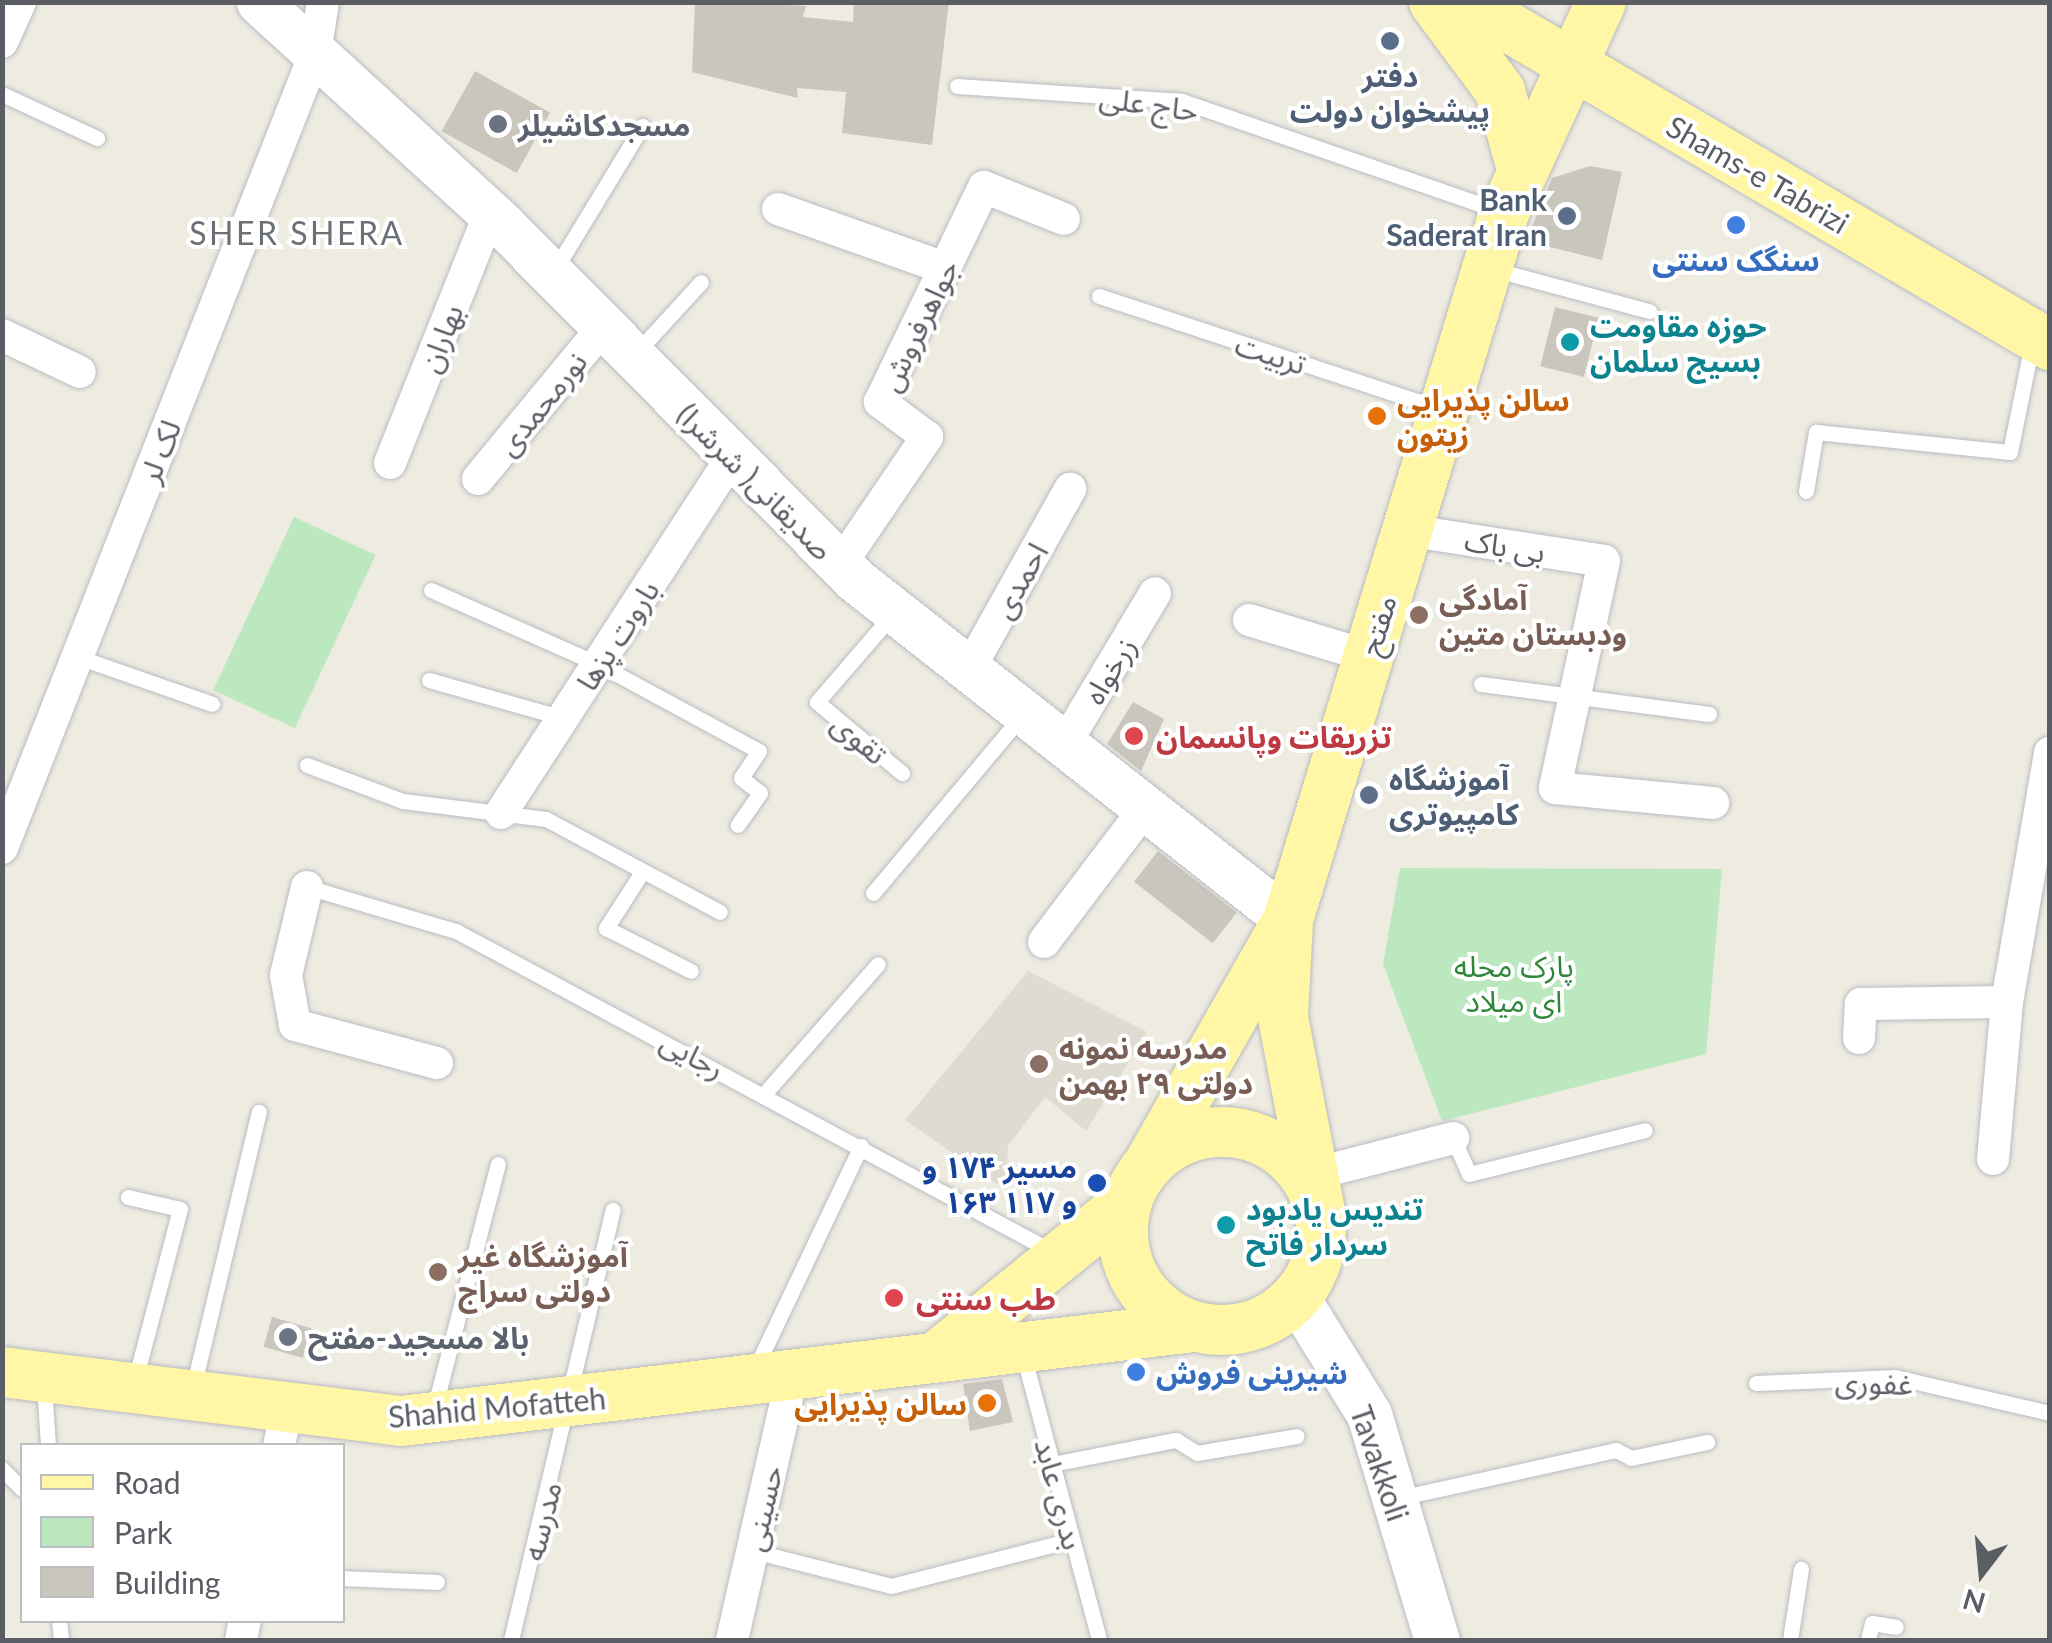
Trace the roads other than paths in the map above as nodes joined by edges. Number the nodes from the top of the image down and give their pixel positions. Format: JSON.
{"nodes":[{"id":1,"x":20,"y":2,"type":"edge"},
{"id":2,"x":259,"y":2,"type":"edge"},
{"id":3,"x":323,"y":2,"type":"edge"},
{"id":4,"x":1434,"y":2,"type":"edge"},
{"id":5,"x":1466,"y":2,"type":"edge"},
{"id":6,"x":1586,"y":2,"type":"edge"},
{"id":7,"x":1601,"y":2,"type":"edge"},
{"id":8,"x":2,"y":42,"type":"edge"},
{"id":9,"x":316,"y":54,"type":"junction"},
{"id":10,"x":1568,"y":60,"type":"junction"},
{"id":11,"x":957,"y":86,"type":"dead end"},
{"id":12,"x":2,"y":94,"type":"edge"},
{"id":13,"x":642,"y":126,"type":"dead end"},
{"id":14,"x":97,"y":138,"type":"dead end"},
{"id":15,"x":1513,"y":191,"type":"junction"},
{"id":16,"x":778,"y":209,"type":"dead end"},
{"id":17,"x":490,"y":214,"type":"junction"},
{"id":18,"x":1064,"y":219,"type":"dead end"},
{"id":19,"x":945,"y":268,"type":"junction"},
{"id":20,"x":1488,"y":268,"type":"junction"},
{"id":21,"x":552,"y":274,"type":"junction"},
{"id":22,"x":700,"y":282,"type":"dead end"},
{"id":23,"x":1099,"y":296,"type":"dead end"},
{"id":24,"x":1650,"y":311,"type":"dead end"},
{"id":25,"x":2,"y":335,"type":"edge"},
{"id":26,"x":2042,"y":340,"type":"edge"},
{"id":27,"x":618,"y":341,"type":"junction"},
{"id":28,"x":80,"y":372,"type":"dead end"},
{"id":29,"x":1442,"y":409,"type":"junction"},
{"id":30,"x":732,"y":457,"type":"junction"},
{"id":31,"x":390,"y":463,"type":"dead end"},
{"id":32,"x":478,"y":479,"type":"dead end"},
{"id":33,"x":1070,"y":489,"type":"dead end"},
{"id":34,"x":1806,"y":491,"type":"dead end"},
{"id":35,"x":1406,"y":530,"type":"junction"},
{"id":36,"x":840,"y":565,"type":"junction"},
{"id":37,"x":431,"y":590,"type":"dead end"},
{"id":38,"x":1155,"y":593,"type":"dead end"},
{"id":39,"x":895,"y":612,"type":"junction"},
{"id":40,"x":1249,"y":620,"type":"dead end"},
{"id":41,"x":78,"y":656,"type":"junction"},
{"id":42,"x":1368,"y":656,"type":"junction"},
{"id":43,"x":598,"y":664,"type":"junction"},
{"id":44,"x":968,"y":671,"type":"junction"},
{"id":45,"x":429,"y":680,"type":"dead end"},
{"id":46,"x":1481,"y":684,"type":"dead end"},
{"id":47,"x":1574,"y":700,"type":"junction"},
{"id":48,"x":212,"y":704,"type":"dead end"},
{"id":49,"x":1023,"y":714,"type":"junction"},
{"id":50,"x":1709,"y":714,"type":"dead end"},
{"id":51,"x":563,"y":718,"type":"junction"},
{"id":52,"x":1063,"y":747,"type":"junction"},
{"id":53,"x":2050,"y":753,"type":"edge"},
{"id":54,"x":307,"y":765,"type":"dead end"},
{"id":55,"x":902,"y":772,"type":"dead end"},
{"id":56,"x":1713,"y":802,"type":"dead end"},
{"id":57,"x":1143,"y":811,"type":"junction"},
{"id":58,"x":501,"y":813,"type":"junction"},
{"id":59,"x":738,"y":824,"type":"dead end"},
{"id":60,"x":2,"y":848,"type":"edge"},
{"id":61,"x":642,"y":872,"type":"junction"},
{"id":62,"x":307,"y":887,"type":"joint"},
{"id":63,"x":873,"y":893,"type":"dead end"},
{"id":64,"x":720,"y":912,"type":"dead end"},
{"id":65,"x":1288,"y":920,"type":"junction"},
{"id":66,"x":2034,"y":936,"type":"edge"},
{"id":67,"x":1044,"y":942,"type":"dead end"},
{"id":68,"x":878,"y":964,"type":"dead end"},
{"id":69,"x":691,"y":971,"type":"dead end"},
{"id":70,"x":2007,"y":1002,"type":"junction"},
{"id":71,"x":1859,"y":1038,"type":"dead end"},
{"id":72,"x":437,"y":1063,"type":"dead end"},
{"id":73,"x":765,"y":1093,"type":"junction"},
{"id":74,"x":259,"y":1112,"type":"dead end"},
{"id":75,"x":1646,"y":1130,"type":"dead end"},
{"id":76,"x":1453,"y":1138,"type":"joint"},
{"id":77,"x":861,"y":1146,"type":"junction"},
{"id":78,"x":1993,"y":1159,"type":"dead end"},
{"id":79,"x":1152,"y":1160,"type":"junction"},
{"id":80,"x":498,"y":1164,"type":"dead end"},
{"id":81,"x":1315,"y":1191,"type":"junction"},
{"id":82,"x":128,"y":1197,"type":"dead end"},
{"id":83,"x":1125,"y":1204,"type":"junction"},
{"id":84,"x":614,"y":1210,"type":"dead end"},
{"id":85,"x":1063,"y":1258,"type":"junction"},
{"id":86,"x":1297,"y":1298,"type":"junction"},
{"id":87,"x":1194,"y":1328,"type":"junction"},
{"id":88,"x":1021,"y":1348,"type":"junction"},
{"id":89,"x":932,"y":1360,"type":"junction"},
{"id":90,"x":23,"y":1374,"type":"edge"},
{"id":91,"x":770,"y":1379,"type":"junction"},
{"id":92,"x":1756,"y":1384,"type":"dead end"},
{"id":93,"x":133,"y":1388,"type":"junction"},
{"id":94,"x":191,"y":1396,"type":"junction"},
{"id":95,"x":570,"y":1402,"type":"junction"},
{"id":96,"x":2050,"y":1413,"type":"edge"},
{"id":97,"x":431,"y":1417,"type":"junction"},
{"id":98,"x":283,"y":1428,"type":"edge"},
{"id":99,"x":1298,"y":1436,"type":"dead end"},
{"id":100,"x":1706,"y":1442,"type":"dead end"},
{"id":101,"x":47,"y":1443,"type":"edge"},
{"id":102,"x":1052,"y":1464,"type":"junction"},
{"id":103,"x":2,"y":1468,"type":"edge"},
{"id":104,"x":20,"y":1488,"type":"edge"},
{"id":105,"x":1394,"y":1499,"type":"junction"},
{"id":106,"x":1072,"y":1540,"type":"junction"},
{"id":107,"x":752,"y":1552,"type":"junction"},
{"id":108,"x":1801,"y":1569,"type":"dead end"},
{"id":109,"x":345,"y":1578,"type":"edge"},
{"id":110,"x":437,"y":1582,"type":"dead end"},
{"id":111,"x":1896,"y":1627,"type":"dead end"},
{"id":112,"x":512,"y":1640,"type":"edge"},
{"id":113,"x":732,"y":1640,"type":"edge"},
{"id":114,"x":1099,"y":1640,"type":"edge"},
{"id":115,"x":1437,"y":1640,"type":"edge"},
{"id":116,"x":1790,"y":1640,"type":"edge"},
{"id":117,"x":1868,"y":1640,"type":"edge"}],
"edges":[{"from":1,"to":8,"type":"street"},
{"from":2,"to":9,"type":"street","name":"(شرشرا )صدیقانی"},
{"from":3,"to":9,"type":"street","name":"لک لر"},
{"from":4,"to":15,"type":"main road"},
{"from":5,"to":10,"type":"main road","name":"Shams-e Tabrizi"},
{"from":6,"to":10,"type":"lane"},
{"from":7,"to":10,"type":"main road","name":"مفتح"},
{"from":9,"to":17,"type":"street","name":"(شرشرا )صدیقانی"},
{"from":9,"to":41,"type":"street","name":"لک لر"},
{"from":10,"to":15,"type":"main road","name":"مفتح"},
{"from":10,"to":26,"type":"main road","name":"Shams-e Tabrizi"},
{"from":11,"to":15,"type":"lane","name":"حاج علی"},
{"from":12,"to":14,"type":"lane"},
{"from":13,"to":21,"type":"lane"},
{"from":15,"to":20,"type":"main road","name":"مفتح"},
{"from":16,"to":19,"type":"street"},
{"from":17,"to":21,"type":"street","name":"(شرشرا )صدیقانی"},
{"from":17,"to":31,"type":"street","name":"بهاران"},
{"from":18,"to":19,"type":"street","name":"جواهرفروش"},
{"from":19,"to":36,"type":"street","name":"جواهرفروش"},
{"from":20,"to":24,"type":"lane"},
{"from":20,"to":29,"type":"main road","name":"مفتح"},
{"from":21,"to":27,"type":"street","name":"(شرشرا )صدیقانی"},
{"from":22,"to":27,"type":"lane"},
{"from":23,"to":29,"type":"lane","name":"تربیت"},
{"from":25,"to":28,"type":"street"},
{"from":26,"to":34,"type":"lane"},
{"from":27,"to":30,"type":"street","name":"(شرشرا )صدیقانی"},
{"from":27,"to":32,"type":"street","name":"نورمحمدی"},
{"from":29,"to":35,"type":"main road","name":"مفتح"},
{"from":30,"to":36,"type":"street","name":"(شرشرا )صدیقانی"},
{"from":30,"to":43,"type":"street","name":"باروت پزها"},
{"from":33,"to":44,"type":"street","name":"احمدی"},
{"from":35,"to":42,"type":"main road","name":"مفتح"},
{"from":35,"to":47,"type":"street","name":"بی باک"},
{"from":36,"to":39,"type":"street","name":"(شرشرا )صدیقانی"},
{"from":37,"to":43,"type":"lane"},
{"from":38,"to":52,"type":"street","name":"زرخواه"},
{"from":39,"to":44,"type":"street","name":"(شرشرا )صدیقانی"},
{"from":39,"to":55,"type":"lane","name":"تقوی"},
{"from":40,"to":42,"type":"street"},
{"from":41,"to":48,"type":"lane"},
{"from":41,"to":60,"type":"street","name":"لک لر"},
{"from":42,"to":65,"type":"main road","name":"مفتح"},
{"from":43,"to":51,"type":"street","name":"باروت پزها"},
{"from":43,"to":59,"type":"lane"},
{"from":44,"to":49,"type":"street","name":"(شرشرا )صدیقانی"},
{"from":45,"to":51,"type":"lane"},
{"from":46,"to":47,"type":"lane"},
{"from":47,"to":50,"type":"lane"},
{"from":47,"to":56,"type":"street"},
{"from":49,"to":52,"type":"street","name":"(شرشرا )صدیقانی"},
{"from":49,"to":63,"type":"lane"},
{"from":51,"to":58,"type":"street","name":"باروت پزها"},
{"from":52,"to":57,"type":"street","name":"(شرشرا )صدیقانی"},
{"from":53,"to":66,"type":"street"},
{"from":54,"to":58,"type":"lane"},
{"from":57,"to":65,"type":"street","name":"(شرشرا )صدیقانی"},
{"from":57,"to":67,"type":"street"},
{"from":58,"to":61,"type":"lane"},
{"from":61,"to":64,"type":"lane"},
{"from":61,"to":69,"type":"lane"},
{"from":62,"to":72,"type":"street"},
{"from":62,"to":73,"type":"lane","name":"رجایی"},
{"from":65,"to":79,"type":"main road"},
{"from":65,"to":81,"type":"main road","name":"مفتح"},
{"from":66,"to":70,"type":"street"},
{"from":68,"to":73,"type":"lane"},
{"from":70,"to":71,"type":"street"},
{"from":70,"to":78,"type":"street"},
{"from":73,"to":77,"type":"lane","name":"رجایی"},
{"from":74,"to":94,"type":"lane"},
{"from":75,"to":76,"type":"lane"},
{"from":76,"to":81,"type":"street"},
{"from":77,"to":85,"type":"lane","name":"رجایی"},
{"from":77,"to":91,"type":"lane"},
{"from":79,"to":81,"type":"main road"},
{"from":79,"to":83,"type":"main road"},
{"from":80,"to":97,"type":"lane"},
{"from":81,"to":86,"type":"main road"},
{"from":82,"to":93,"type":"lane"},
{"from":83,"to":85,"type":"main road"},
{"from":83,"to":87,"type":"main road"},
{"from":84,"to":95,"type":"lane","name":"مدرسه"},
{"from":85,"to":89,"type":"main road"},
{"from":86,"to":87,"type":"main road"},
{"from":86,"to":105,"type":"street","name":"Tavakkoli"},
{"from":87,"to":88,"type":"main road","name":"Shahid Mofatteh"},
{"from":88,"to":89,"type":"main road","name":"Shahid Mofatteh"},
{"from":88,"to":102,"type":"lane","name":"بدری عابد"},
{"from":89,"to":91,"type":"main road","name":"Shahid Mofatteh"},
{"from":90,"to":93,"type":"main road","name":"Shahid Mofatteh"},
{"from":90,"to":101,"type":"lane"},
{"from":91,"to":95,"type":"main road","name":"Shahid Mofatteh"},
{"from":91,"to":107,"type":"street","name":"حسینی"},
{"from":92,"to":96,"type":"lane","name":"غفوری"},
{"from":93,"to":94,"type":"main road","name":"Shahid Mofatteh"},
{"from":94,"to":98,"type":"main road","name":"Shahid Mofatteh"},
{"from":95,"to":97,"type":"main road","name":"Shahid Mofatteh"},
{"from":95,"to":112,"type":"lane","name":"مدرسه"},
{"from":97,"to":98,"type":"main road","name":"Shahid Mofatteh"},
{"from":99,"to":102,"type":"lane"},
{"from":100,"to":105,"type":"lane"},
{"from":102,"to":106,"type":"lane","name":"بدری عابد"},
{"from":103,"to":104,"type":"lane"},
{"from":105,"to":115,"type":"street","name":"Tavakkoli"},
{"from":106,"to":107,"type":"lane"},
{"from":106,"to":114,"type":"lane","name":"بدری عابد"},
{"from":107,"to":113,"type":"street","name":"حسینی"},
{"from":108,"to":116,"type":"lane"},
{"from":109,"to":110,"type":"lane"},
{"from":111,"to":117,"type":"lane"}]}
